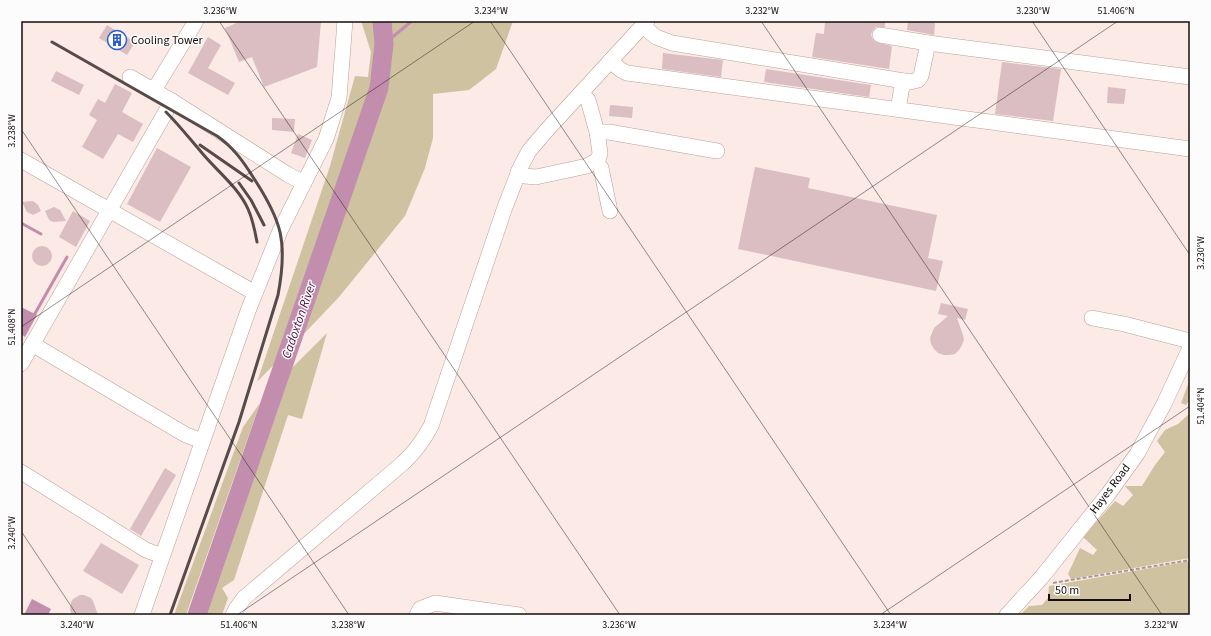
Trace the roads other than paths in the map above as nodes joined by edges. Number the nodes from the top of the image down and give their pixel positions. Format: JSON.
{"nodes":[{"id":1,"x":196,"y":21,"type":"edge"},
{"id":2,"x":345,"y":21,"type":"edge"},
{"id":3,"x":645,"y":24,"type":"edge"},
{"id":4,"x":880,"y":35,"type":"dead end"},
{"id":5,"x":928,"y":43,"type":"junction"},
{"id":6,"x":610,"y":61,"type":"junction"},
{"id":7,"x":130,"y":77,"type":"dead end"},
{"id":8,"x":1190,"y":77,"type":"edge"},
{"id":9,"x":903,"y":81,"type":"junction"},
{"id":10,"x":154,"y":90,"type":"junction"},
{"id":11,"x":581,"y":93,"type":"junction"},
{"id":12,"x":172,"y":100,"type":"junction"},
{"id":13,"x":898,"y":109,"type":"junction"},
{"id":14,"x":597,"y":132,"type":"junction"},
{"id":15,"x":1190,"y":149,"type":"edge"},
{"id":16,"x":717,"y":152,"type":"dead end"},
{"id":17,"x":21,"y":160,"type":"edge"},
{"id":18,"x":596,"y":161,"type":"junction"},
{"id":19,"x":518,"y":172,"type":"junction"},
{"id":20,"x":304,"y":183,"type":"junction"},
{"id":21,"x":110,"y":210,"type":"junction"},
{"id":22,"x":610,"y":211,"type":"dead end"},
{"id":23,"x":255,"y":293,"type":"junction"},
{"id":24,"x":1092,"y":318,"type":"dead end"},
{"id":25,"x":1190,"y":341,"type":"edge"},
{"id":26,"x":32,"y":344,"type":"junction"},
{"id":27,"x":1190,"y":348,"type":"edge"},
{"id":28,"x":21,"y":364,"type":"edge"},
{"id":29,"x":202,"y":442,"type":"junction"},
{"id":30,"x":21,"y":472,"type":"edge"},
{"id":31,"x":162,"y":556,"type":"junction"},
{"id":32,"x":142,"y":615,"type":"edge"},
{"id":33,"x":233,"y":615,"type":"edge"},
{"id":34,"x":417,"y":615,"type":"edge"},
{"id":35,"x":519,"y":615,"type":"edge"},
{"id":36,"x":1007,"y":615,"type":"edge"}],
"edges":[{"from":1,"to":10,"type":"street"},
{"from":2,"to":20,"type":"street"},
{"from":3,"to":6,"type":"street"},
{"from":3,"to":9,"type":"street"},
{"from":4,"to":5,"type":"street"},
{"from":5,"to":8,"type":"street"},
{"from":5,"to":9,"type":"street"},
{"from":6,"to":11,"type":"street"},
{"from":6,"to":13,"type":"street"},
{"from":7,"to":10,"type":"street"},
{"from":9,"to":13,"type":"street"},
{"from":10,"to":12,"type":"street"},
{"from":11,"to":14,"type":"street"},
{"from":11,"to":19,"type":"street"},
{"from":12,"to":20,"type":"street"},
{"from":12,"to":21,"type":"street"},
{"from":13,"to":15,"type":"street"},
{"from":14,"to":16,"type":"street"},
{"from":14,"to":18,"type":"street"},
{"from":17,"to":21,"type":"street"},
{"from":18,"to":19,"type":"street"},
{"from":18,"to":22,"type":"street"},
{"from":19,"to":33,"type":"street"},
{"from":20,"to":23,"type":"street"},
{"from":21,"to":23,"type":"street"},
{"from":21,"to":26,"type":"street"},
{"from":23,"to":29,"type":"street"},
{"from":24,"to":25,"type":"street"},
{"from":26,"to":28,"type":"street"},
{"from":26,"to":29,"type":"street"},
{"from":27,"to":36,"type":"street","name":"Hayes Road"},
{"from":29,"to":31,"type":"street"},
{"from":30,"to":31,"type":"street"},
{"from":31,"to":32,"type":"street"},
{"from":34,"to":35,"type":"street"}]}
